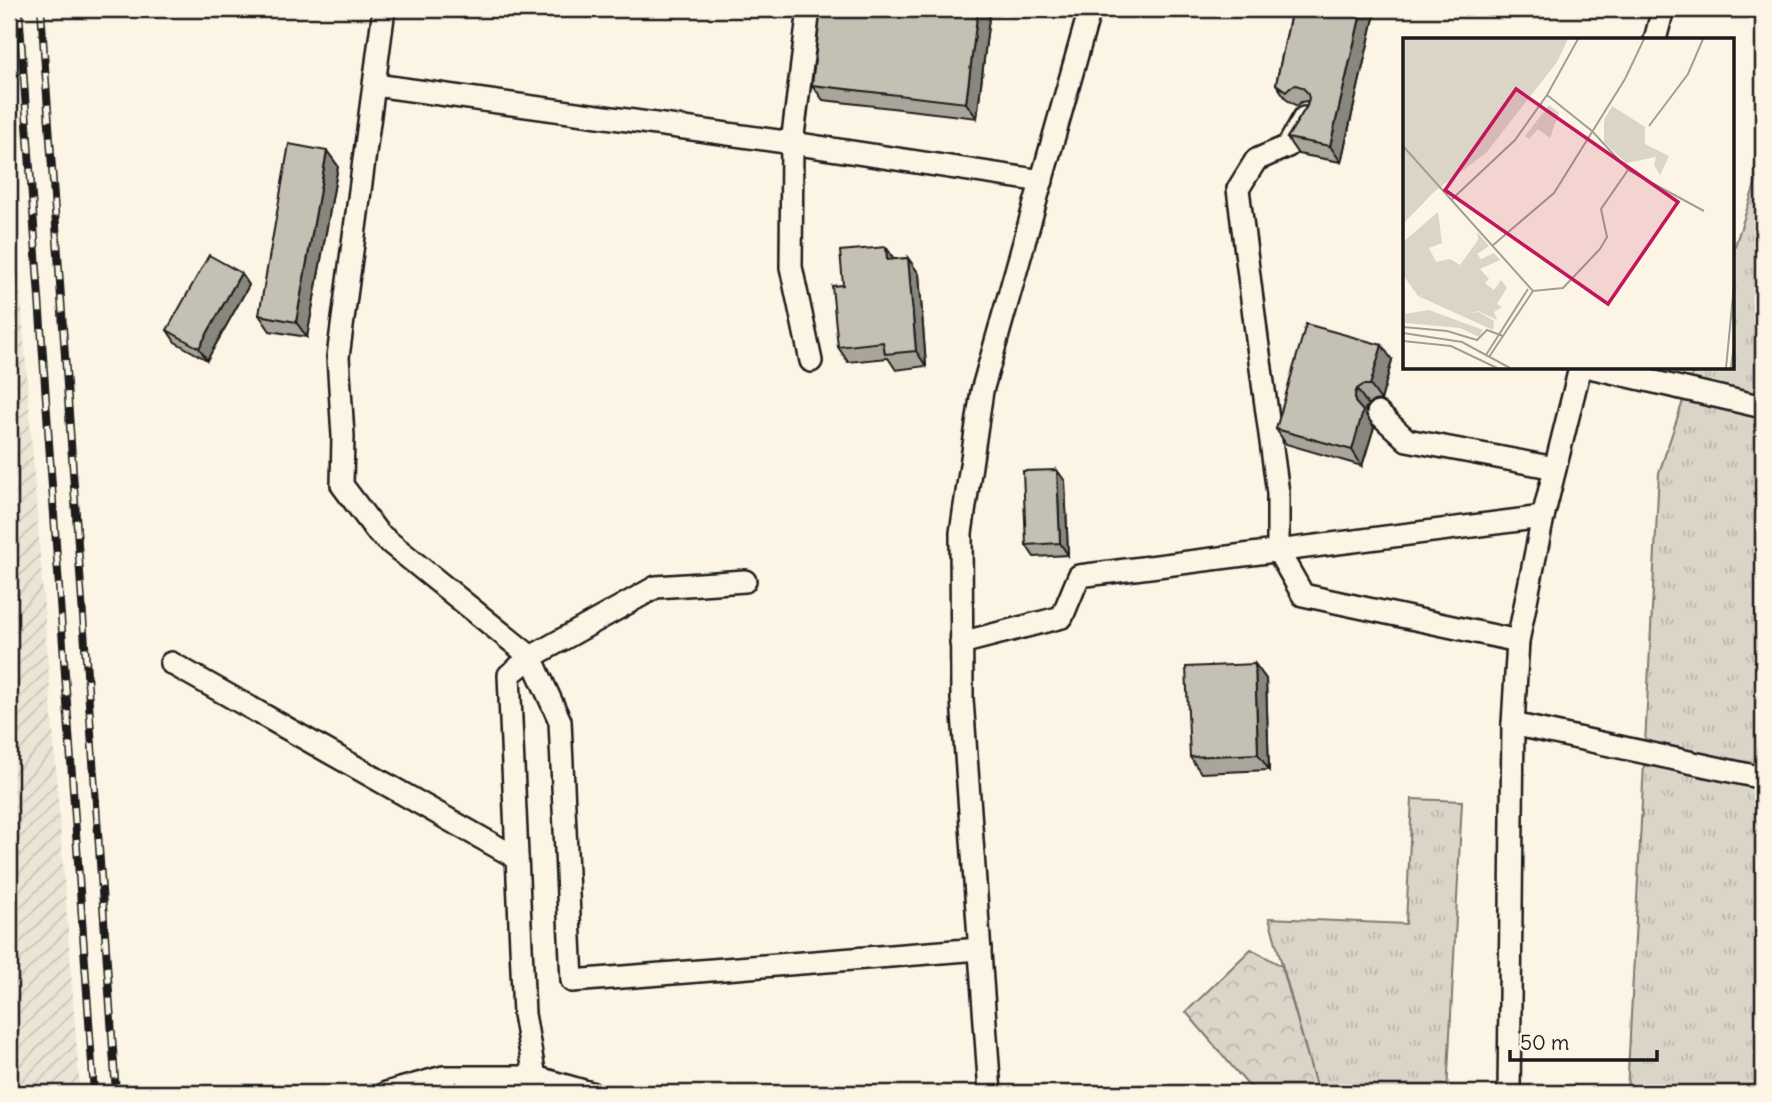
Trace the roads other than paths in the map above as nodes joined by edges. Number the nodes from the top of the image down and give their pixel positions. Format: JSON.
{"nodes":[{"id":1,"x":384,"y":9,"type":"edge"},
{"id":2,"x":808,"y":9,"type":"edge"},
{"id":3,"x":1090,"y":9,"type":"edge"},
{"id":4,"x":1662,"y":9,"type":"edge"},
{"id":5,"x":1655,"y":38,"type":"edge"},
{"id":6,"x":375,"y":85,"type":"junction"},
{"id":7,"x":1307,"y":114,"type":"edge"},
{"id":8,"x":792,"y":143,"type":"junction"},
{"id":9,"x":1042,"y":181,"type":"junction"},
{"id":10,"x":811,"y":361,"type":"dead end"},
{"id":11,"x":1580,"y":369,"type":"edge"},
{"id":12,"x":1598,"y":369,"type":"edge"},
{"id":13,"x":1763,"y":407,"type":"edge"},
{"id":14,"x":1378,"y":413,"type":"dead end"},
{"id":15,"x":1555,"y":468,"type":"junction"},
{"id":16,"x":1544,"y":517,"type":"junction"},
{"id":17,"x":1278,"y":551,"type":"junction"},
{"id":18,"x":745,"y":581,"type":"dead end"},
{"id":19,"x":1518,"y":641,"type":"junction"},
{"id":20,"x":961,"y":643,"type":"junction"},
{"id":21,"x":531,"y":657,"type":"junction"},
{"id":22,"x":171,"y":663,"type":"dead end"},
{"id":23,"x":1513,"y":724,"type":"junction"},
{"id":24,"x":1763,"y":778,"type":"edge"},
{"id":25,"x":517,"y":858,"type":"junction"},
{"id":26,"x":980,"y":949,"type":"junction"},
{"id":27,"x":535,"y":1077,"type":"junction"},
{"id":28,"x":386,"y":1093,"type":"edge"},
{"id":29,"x":592,"y":1093,"type":"edge"},
{"id":30,"x":990,"y":1093,"type":"edge"},
{"id":31,"x":1509,"y":1093,"type":"edge"}],
"edges":[{"from":1,"to":6,"type":"street"},
{"from":2,"to":8,"type":"street"},
{"from":3,"to":9,"type":"street"},
{"from":4,"to":5,"type":"street"},
{"from":6,"to":8,"type":"street"},
{"from":6,"to":21,"type":"street"},
{"from":7,"to":17,"type":"street"},
{"from":8,"to":9,"type":"street"},
{"from":8,"to":10,"type":"street"},
{"from":9,"to":20,"type":"street"},
{"from":11,"to":15,"type":"street"},
{"from":12,"to":13,"type":"street"},
{"from":14,"to":15,"type":"street"},
{"from":15,"to":16,"type":"street"},
{"from":16,"to":17,"type":"street"},
{"from":16,"to":19,"type":"street"},
{"from":17,"to":19,"type":"street"},
{"from":17,"to":20,"type":"street"},
{"from":18,"to":21,"type":"street"},
{"from":19,"to":23,"type":"street"},
{"from":20,"to":26,"type":"street"},
{"from":21,"to":25,"type":"street"},
{"from":21,"to":26,"type":"street"},
{"from":22,"to":25,"type":"street"},
{"from":23,"to":24,"type":"street"},
{"from":23,"to":31,"type":"street"},
{"from":25,"to":27,"type":"street"},
{"from":26,"to":30,"type":"street"},
{"from":27,"to":28,"type":"street"},
{"from":27,"to":29,"type":"street"}]}
